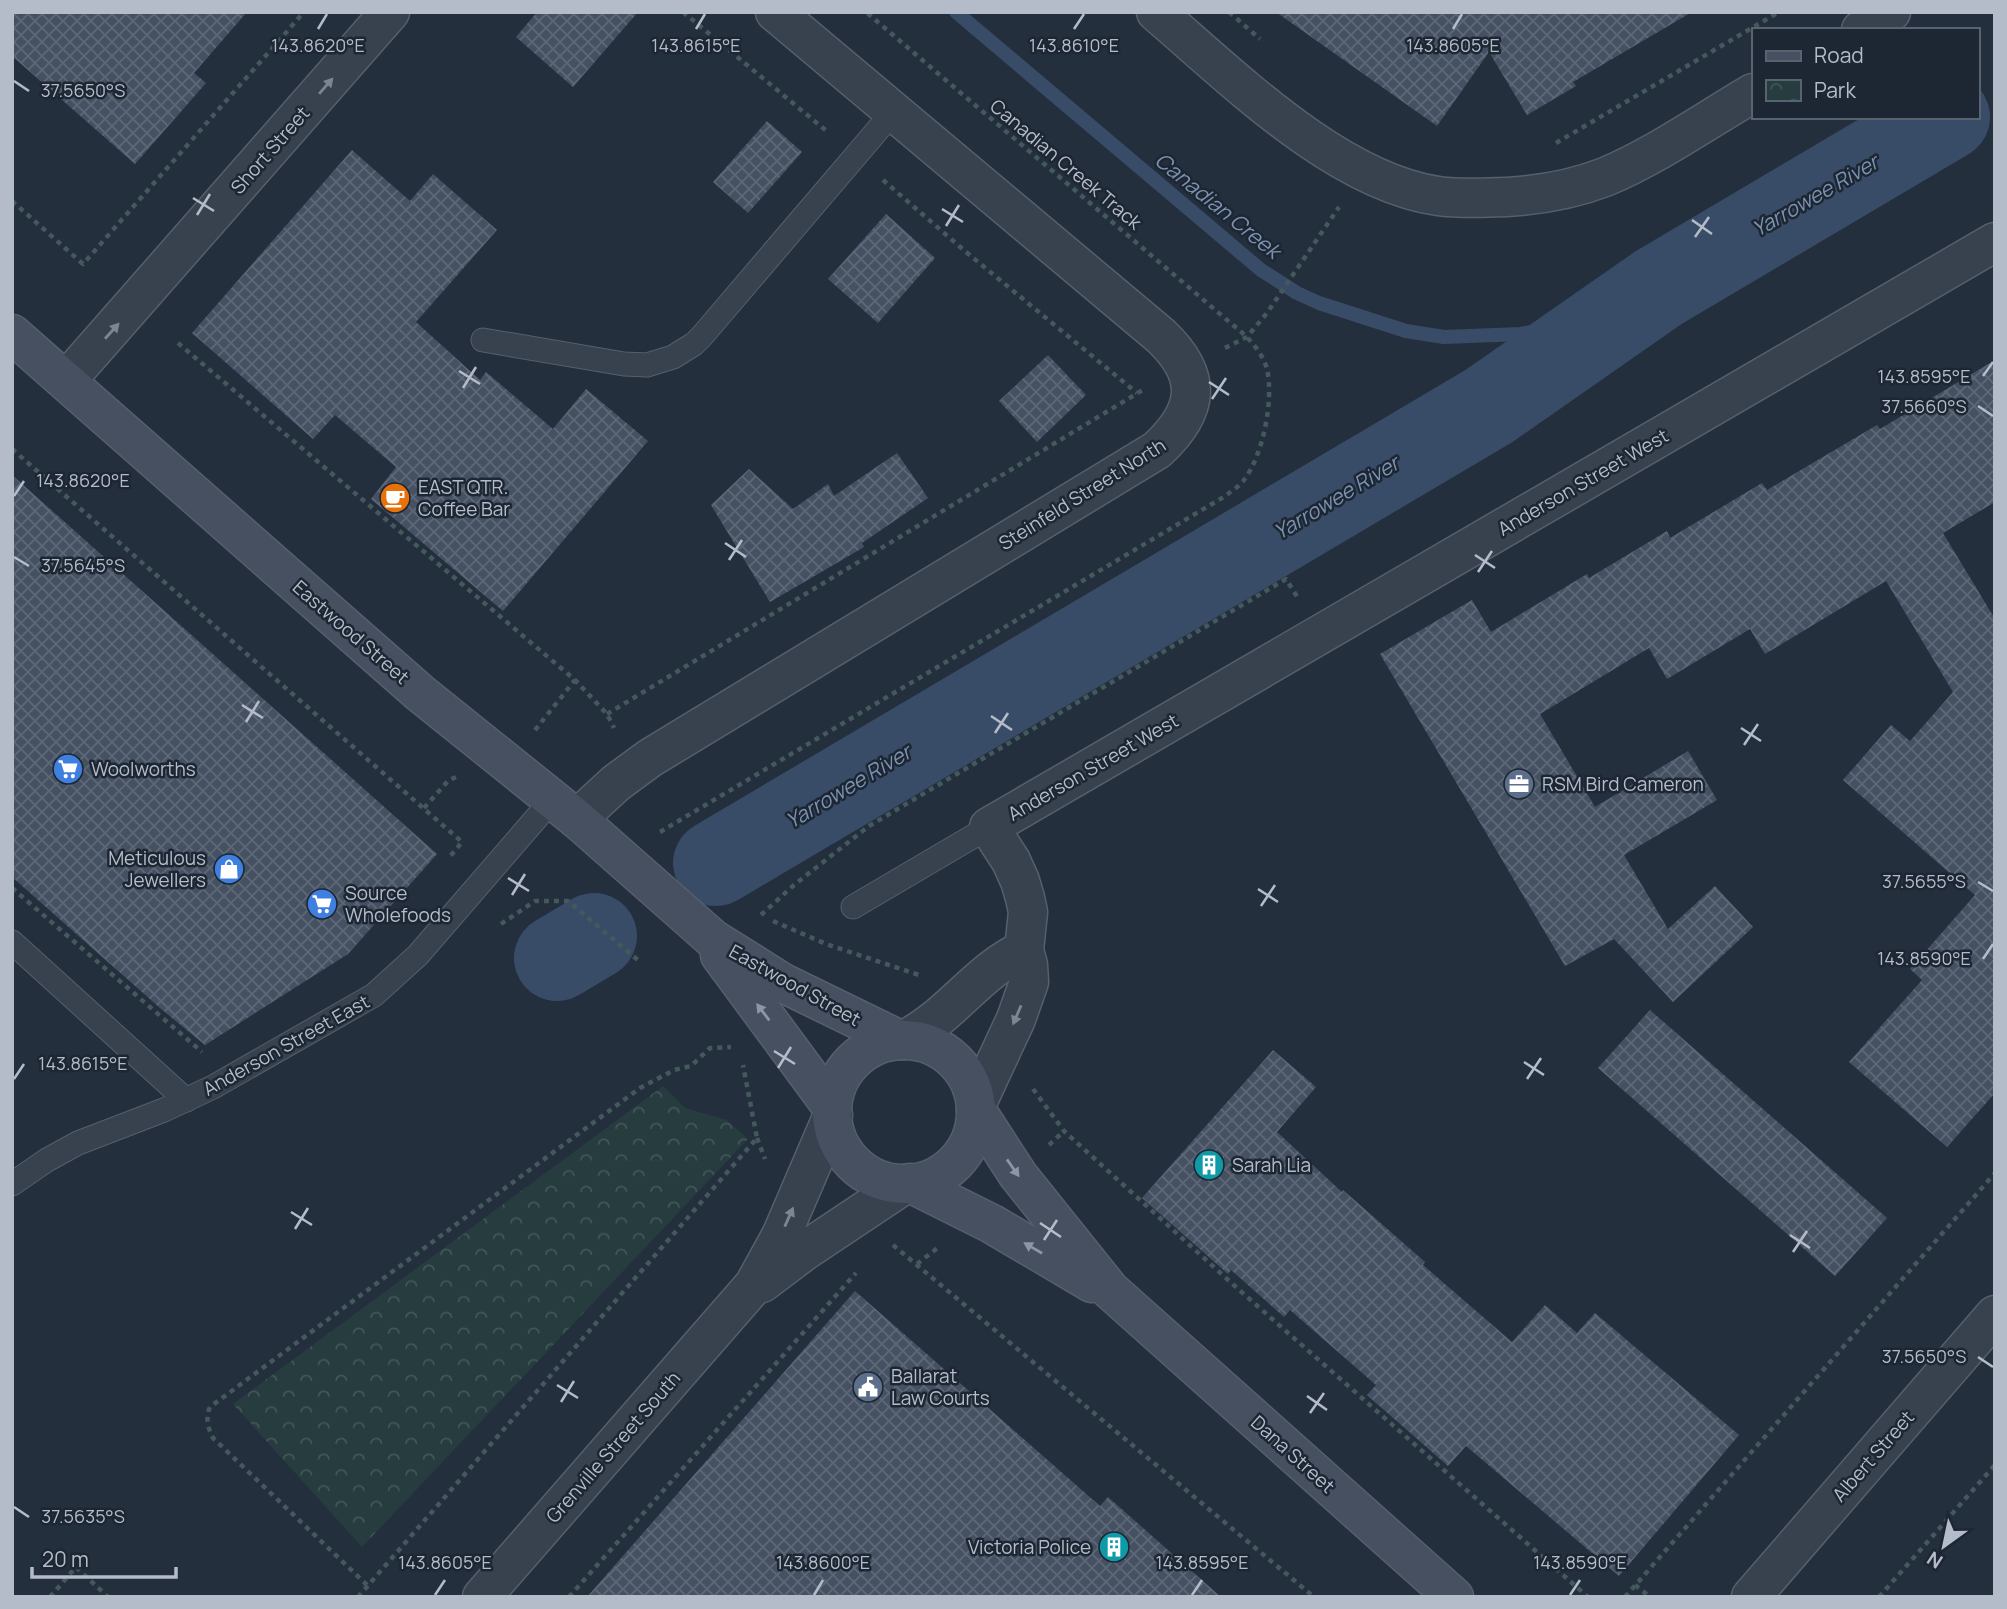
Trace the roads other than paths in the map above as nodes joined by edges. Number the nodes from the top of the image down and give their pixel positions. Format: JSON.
{"nodes":[{"id":1,"x":390,"y":12,"type":"edge"},
{"id":2,"x":775,"y":12,"type":"edge"},
{"id":3,"x":1156,"y":12,"type":"edge"},
{"id":4,"x":1891,"y":12,"type":"edge"},
{"id":5,"x":1864,"y":28,"type":"edge"},
{"id":6,"x":1752,"y":94,"type":"edge"},
{"id":7,"x":893,"y":111,"type":"junction"},
{"id":8,"x":1995,"y":242,"type":"edge"},
{"id":9,"x":12,"y":334,"type":"edge"},
{"id":10,"x":483,"y":340,"type":"dead end"},
{"id":11,"x":66,"y":381,"type":"junction"},
{"id":12,"x":564,"y":810,"type":"junction"},
{"id":13,"x":989,"y":827,"type":"junction"},
{"id":14,"x":853,"y":907,"type":"dead end"},
{"id":15,"x":694,"y":923,"type":"junction"},
{"id":16,"x":12,"y":942,"type":"edge"},
{"id":17,"x":1024,"y":950,"type":"junction"},
{"id":18,"x":902,"y":1040,"type":"junction"},
{"id":19,"x":186,"y":1100,"type":"junction"},
{"id":20,"x":976,"y":1108,"type":"junction"},
{"id":21,"x":832,"y":1111,"type":"junction"},
{"id":22,"x":12,"y":1184,"type":"edge"},
{"id":23,"x":907,"y":1184,"type":"junction"},
{"id":24,"x":744,"y":1298,"type":"junction"},
{"id":25,"x":1132,"y":1311,"type":"junction"},
{"id":26,"x":1995,"y":1315,"type":"edge"},
{"id":27,"x":482,"y":1597,"type":"edge"},
{"id":28,"x":1454,"y":1597,"type":"edge"},
{"id":29,"x":1751,"y":1597,"type":"edge"}],
"edges":[{"from":11,"to":1,"type":"street","name":"Short Street","one_way":true},
{"from":2,"to":7,"type":"street","name":"Steinfeld Street North"},
{"from":3,"to":6,"type":"street"},
{"from":4,"to":5,"type":"street"},
{"from":7,"to":10,"type":"lane"},
{"from":7,"to":12,"type":"street","name":"Steinfeld Street North"},
{"from":8,"to":13,"type":"street","name":"Anderson Street West"},
{"from":9,"to":11,"type":"street","name":"Eastwood Street"},
{"from":11,"to":12,"type":"street","name":"Eastwood Street"},
{"from":12,"to":15,"type":"street","name":"Eastwood Street"},
{"from":12,"to":19,"type":"lane","name":"Anderson Street East"},
{"from":13,"to":14,"type":"lane","name":"Anderson Street West"},
{"from":13,"to":17,"type":"street","name":"Anderson Street West"},
{"from":15,"to":18,"type":"street","name":"Eastwood Street"},
{"from":21,"to":15,"type":"street","name":"Eastwood Street","one_way":true},
{"from":16,"to":19,"type":"lane"},
{"from":17,"to":18,"type":"street"},
{"from":17,"to":20,"type":"street","name":"Anderson Street West","one_way":true},
{"from":18,"to":20,"type":"street"},
{"from":18,"to":21,"type":"street"},
{"from":19,"to":22,"type":"lane","name":"Anderson Street East"},
{"from":20,"to":23,"type":"street"},
{"from":20,"to":25,"type":"street","name":"Dana Street","one_way":true},
{"from":21,"to":23,"type":"street"},
{"from":24,"to":21,"type":"street","name":"Grenville Street South","one_way":true},
{"from":23,"to":24,"type":"street","name":"Grenville Street South"},
{"from":25,"to":23,"type":"street","name":"Dana Street","one_way":true},
{"from":24,"to":27,"type":"street","name":"Grenville Street South"},
{"from":25,"to":28,"type":"street","name":"Dana Street"},
{"from":26,"to":29,"type":"street","name":"Albert Street"}]}
